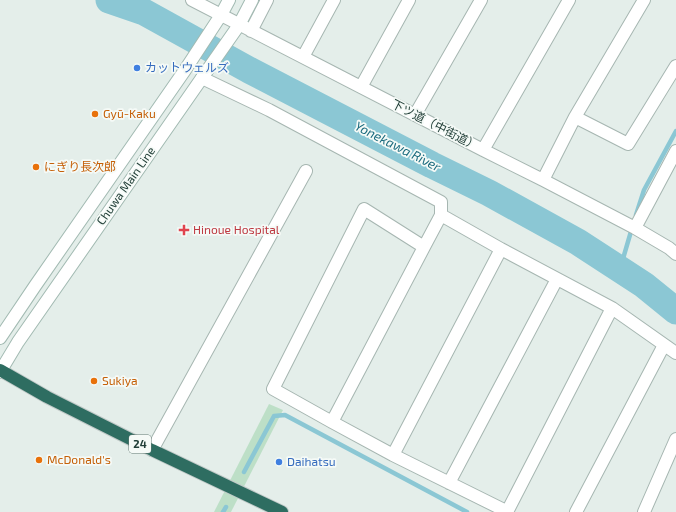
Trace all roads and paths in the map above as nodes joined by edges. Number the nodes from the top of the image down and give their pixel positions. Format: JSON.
{"nodes":[{"id":1,"x":192,"y":0,"type":"edge"},
{"id":2,"x":229,"y":0,"type":"edge"},
{"id":3,"x":252,"y":0,"type":"edge"},
{"id":4,"x":267,"y":0,"type":"edge"},
{"id":5,"x":334,"y":0,"type":"edge"},
{"id":6,"x":409,"y":0,"type":"edge"},
{"id":7,"x":480,"y":0,"type":"edge"},
{"id":8,"x":569,"y":0,"type":"edge"},
{"id":9,"x":644,"y":0,"type":"edge"},
{"id":10,"x":212,"y":4,"type":"edge"},
{"id":11,"x":218,"y":19,"type":"junction"},
{"id":12,"x":235,"y":30,"type":"junction"},
{"id":13,"x":251,"y":31,"type":"junction"},
{"id":14,"x":303,"y":57,"type":"junction"},
{"id":15,"x":676,"y":66,"type":"edge"},
{"id":16,"x":203,"y":77,"type":"junction"},
{"id":17,"x":361,"y":87,"type":"junction"},
{"id":18,"x":415,"y":115,"type":"junction"},
{"id":19,"x":575,"y":117,"type":"junction"},
{"id":20,"x":482,"y":150,"type":"junction"},
{"id":21,"x":676,"y":151,"type":"edge"},
{"id":22,"x":306,"y":171,"type":"dead end"},
{"id":23,"x":544,"y":180,"type":"junction"},
{"id":24,"x":441,"y":215,"type":"junction"},
{"id":25,"x":635,"y":228,"type":"junction"},
{"id":26,"x":424,"y":247,"type":"junction"},
{"id":27,"x":501,"y":249,"type":"junction"},
{"id":28,"x":676,"y":254,"type":"edge"},
{"id":29,"x":557,"y":279,"type":"junction"},
{"id":30,"x":612,"y":308,"type":"junction"},
{"id":31,"x":0,"y":338,"type":"edge"},
{"id":32,"x":664,"y":345,"type":"junction"},
{"id":33,"x":676,"y":353,"type":"edge"},
{"id":34,"x":0,"y":371,"type":"edge"},
{"id":35,"x":332,"y":422,"type":"junction"},
{"id":36,"x":676,"y":439,"type":"edge"},
{"id":37,"x":152,"y":450,"type":"junction"},
{"id":38,"x":393,"y":455,"type":"junction"},
{"id":39,"x":449,"y":483,"type":"junction"},
{"id":40,"x":505,"y":511,"type":"edge"},
{"id":41,"x":282,"y":512,"type":"edge"},
{"id":42,"x":576,"y":512,"type":"edge"},
{"id":43,"x":644,"y":512,"type":"edge"}],
"edges":[{"from":1,"to":10,"type":"street","name":"下ツ道（中街道）"},
{"from":2,"to":11,"type":"street","name":"Chuwa Main Line"},
{"from":3,"to":12,"type":"street","name":"Chuwa Main Line"},
{"from":4,"to":13,"type":"street"},
{"from":5,"to":14,"type":"street"},
{"from":6,"to":17,"type":"street"},
{"from":7,"to":18,"type":"street"},
{"from":8,"to":20,"type":"street"},
{"from":9,"to":19,"type":"street"},
{"from":10,"to":11,"type":"street","name":"下ツ道（中街道）"},
{"from":11,"to":12,"type":"street","name":"下ツ道（中街道）"},
{"from":11,"to":31,"type":"street","name":"Chuwa Main Line"},
{"from":12,"to":13,"type":"street","name":"下ツ道（中街道）"},
{"from":12,"to":16,"type":"street","name":"Chuwa Main Line"},
{"from":13,"to":14,"type":"street","name":"下ツ道（中街道）"},
{"from":14,"to":17,"type":"street","name":"下ツ道（中街道）"},
{"from":15,"to":19,"type":"street"},
{"from":16,"to":24,"type":"street"},
{"from":16,"to":34,"type":"street","name":"Chuwa Main Line"},
{"from":17,"to":18,"type":"street","name":"下ツ道（中街道）"},
{"from":18,"to":20,"type":"street","name":"下ツ道（中街道）"},
{"from":19,"to":23,"type":"street"},
{"from":20,"to":23,"type":"street","name":"下ツ道（中街道）"},
{"from":21,"to":25,"type":"street"},
{"from":22,"to":37,"type":"street"},
{"from":23,"to":25,"type":"street","name":"下ツ道（中街道）"},
{"from":24,"to":26,"type":"street"},
{"from":24,"to":27,"type":"street"},
{"from":25,"to":28,"type":"street","name":"下ツ道（中街道）"},
{"from":26,"to":35,"type":"street"},
{"from":26,"to":35,"type":"street"},
{"from":27,"to":29,"type":"street"},
{"from":27,"to":38,"type":"street"},
{"from":29,"to":30,"type":"street"},
{"from":29,"to":39,"type":"street"},
{"from":30,"to":32,"type":"street"},
{"from":30,"to":40,"type":"street"},
{"from":32,"to":33,"type":"street"},
{"from":32,"to":42,"type":"street"},
{"from":34,"to":37,"type":"highway","number":"24"},
{"from":35,"to":38,"type":"street"},
{"from":36,"to":43,"type":"street"},
{"from":37,"to":41,"type":"highway","number":"24"},
{"from":38,"to":39,"type":"street"},
{"from":39,"to":40,"type":"street"}]}
